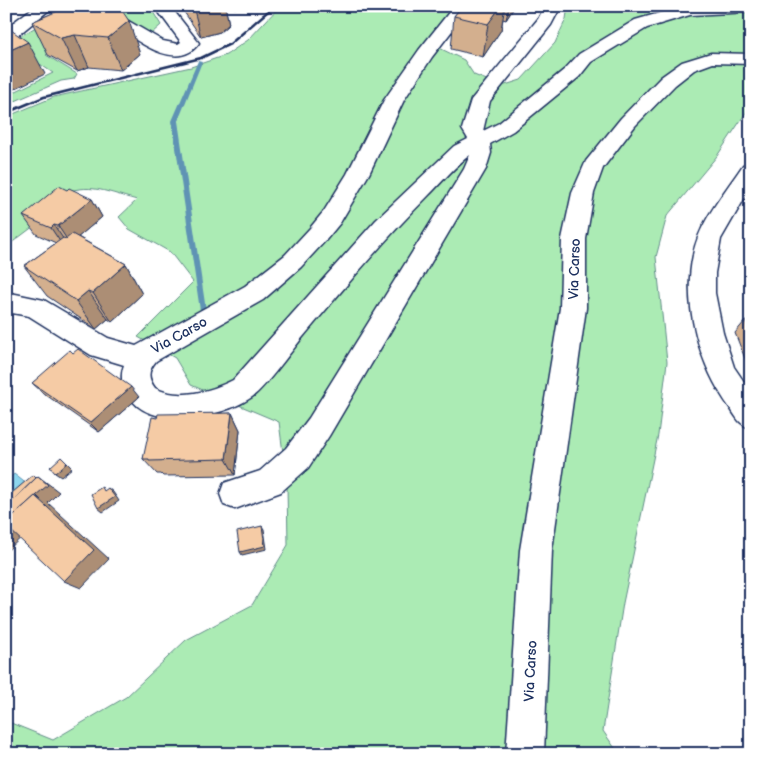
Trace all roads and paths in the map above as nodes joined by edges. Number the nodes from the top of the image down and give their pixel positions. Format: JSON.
{"nodes":[{"id":1,"x":46,"y":6,"type":"edge"},
{"id":2,"x":171,"y":6,"type":"edge"},
{"id":3,"x":463,"y":6,"type":"edge"},
{"id":4,"x":553,"y":6,"type":"edge"},
{"id":5,"x":751,"y":8,"type":"edge"},
{"id":6,"x":6,"y":36,"type":"edge"},
{"id":7,"x":85,"y":36,"type":"edge"},
{"id":8,"x":751,"y":59,"type":"edge"},
{"id":9,"x":479,"y":140,"type":"junction"},
{"id":10,"x":751,"y":170,"type":"edge"},
{"id":11,"x":6,"y":302,"type":"edge"},
{"id":12,"x":142,"y":359,"type":"junction"},
{"id":13,"x":751,"y":416,"type":"edge"},
{"id":14,"x":235,"y":494,"type":"dead end"},
{"id":15,"x":525,"y":754,"type":"edge"}],
"edges":[{"from":1,"to":6,"type":"street"},
{"from":2,"to":7,"type":"street"},
{"from":3,"to":12,"type":"street","name":"Via Carso"},
{"from":4,"to":9,"type":"street"},
{"from":5,"to":9,"type":"street","name":"Via Carso"},
{"from":8,"to":15,"type":"street","name":"Via Carso"},
{"from":9,"to":12,"type":"street","name":"Via Carso"},
{"from":9,"to":14,"type":"street"},
{"from":10,"to":13,"type":"street"},
{"from":11,"to":12,"type":"street"}]}
